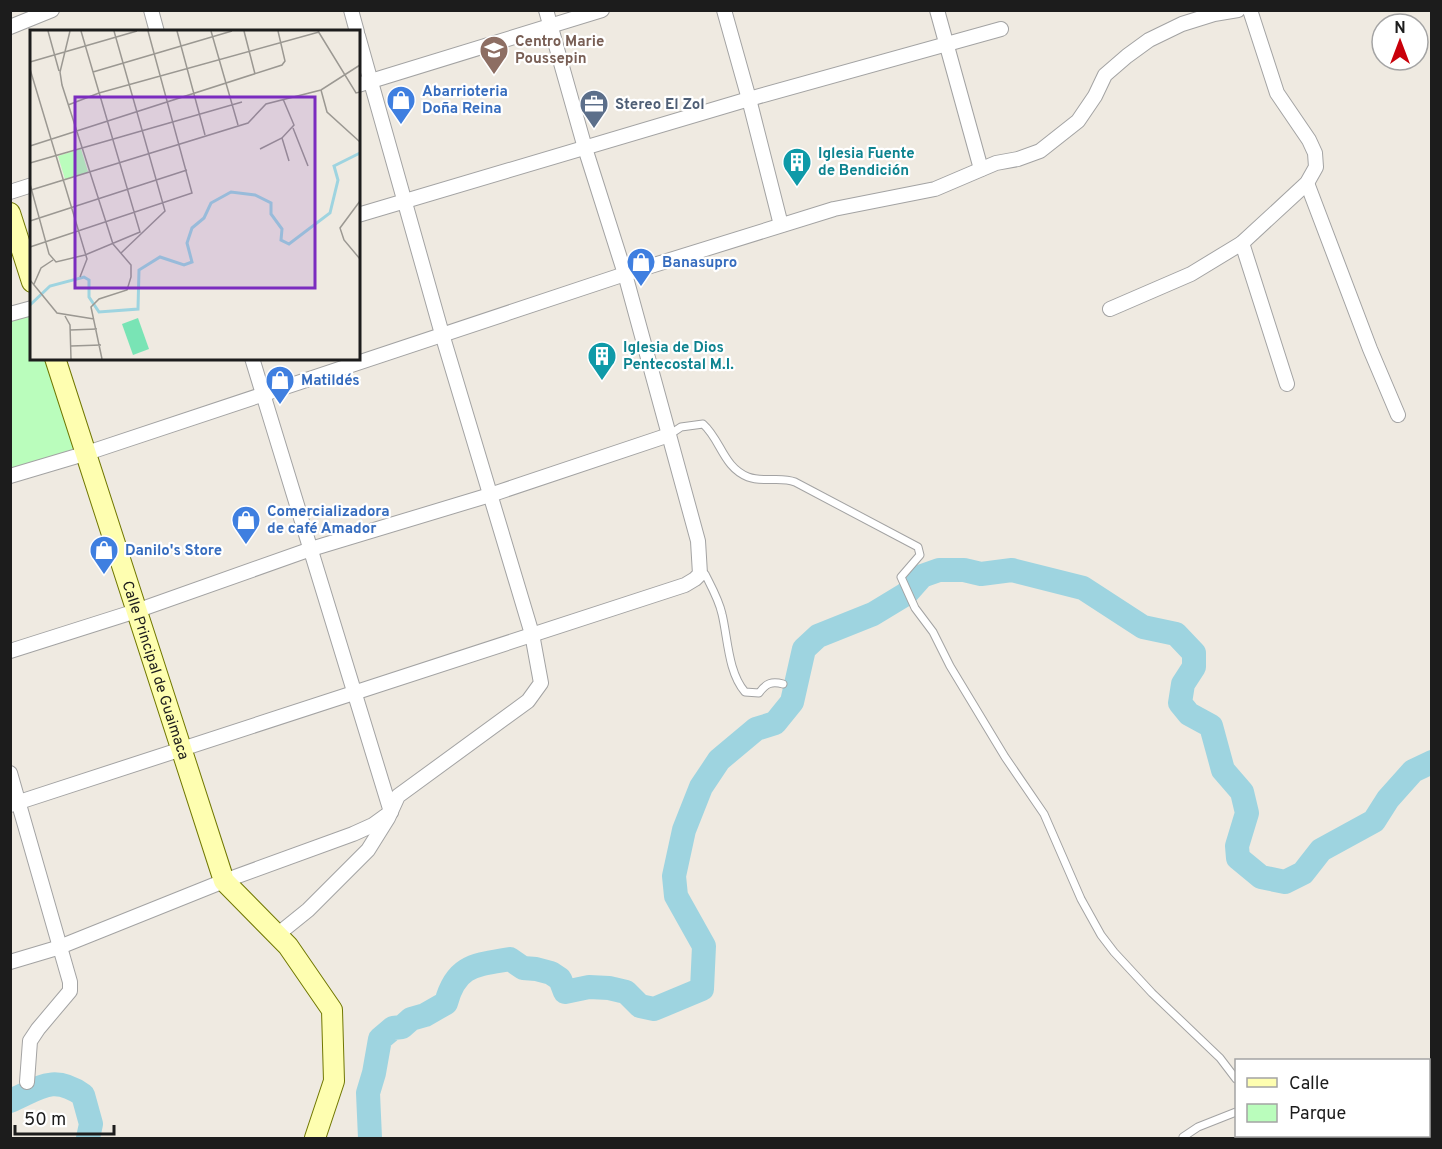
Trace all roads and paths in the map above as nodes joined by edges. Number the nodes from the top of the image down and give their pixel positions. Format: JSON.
{"nodes":[{"id":1,"x":52,"y":10,"type":"edge"},
{"id":2,"x":151,"y":10,"type":"edge"},
{"id":3,"x":351,"y":10,"type":"edge"},
{"id":4,"x":546,"y":10,"type":"edge"},
{"id":5,"x":602,"y":10,"type":"edge"},
{"id":6,"x":724,"y":10,"type":"edge"},
{"id":7,"x":937,"y":10,"type":"edge"},
{"id":8,"x":1238,"y":10,"type":"edge"},
{"id":9,"x":1250,"y":10,"type":"edge"},
{"id":10,"x":10,"y":27,"type":"edge"},
{"id":11,"x":551,"y":27,"type":"junction"},
{"id":12,"x":1001,"y":29,"type":"dead end"},
{"id":13,"x":156,"y":30,"type":"edge"},
{"id":14,"x":356,"y":30,"type":"edge"},
{"id":15,"x":946,"y":43,"type":"junction"},
{"id":16,"x":360,"y":49,"type":"edge"},
{"id":17,"x":365,"y":83,"type":"edge"},
{"id":18,"x":749,"y":99,"type":"junction"},
{"id":19,"x":585,"y":148,"type":"junction"},
{"id":20,"x":981,"y":169,"type":"junction"},
{"id":21,"x":1307,"y":183,"type":"junction"},
{"id":22,"x":30,"y":186,"type":"edge"},
{"id":23,"x":10,"y":192,"type":"edge"},
{"id":24,"x":405,"y":202,"type":"junction"},
{"id":25,"x":10,"y":213,"type":"edge"},
{"id":26,"x":360,"y":214,"type":"edge"},
{"id":27,"x":781,"y":225,"type":"junction"},
{"id":28,"x":1242,"y":243,"type":"junction"},
{"id":29,"x":625,"y":274,"type":"junction"},
{"id":30,"x":30,"y":276,"type":"edge"},
{"id":31,"x":30,"y":309,"type":"edge"},
{"id":32,"x":1110,"y":309,"type":"dead end"},
{"id":33,"x":10,"y":314,"type":"edge"},
{"id":34,"x":442,"y":334,"type":"junction"},
{"id":35,"x":56,"y":360,"type":"edge"},
{"id":36,"x":253,"y":360,"type":"edge"},
{"id":37,"x":1287,"y":384,"type":"dead end"},
{"id":38,"x":262,"y":395,"type":"junction"},
{"id":39,"x":1398,"y":415,"type":"dead end"},
{"id":40,"x":669,"y":435,"type":"junction"},
{"id":41,"x":84,"y":454,"type":"junction"},
{"id":42,"x":10,"y":476,"type":"edge"},
{"id":43,"x":490,"y":495,"type":"junction"},
{"id":44,"x":311,"y":549,"type":"junction"},
{"id":45,"x":700,"y":574,"type":"junction"},
{"id":46,"x":136,"y":611,"type":"junction"},
{"id":47,"x":532,"y":635,"type":"junction"},
{"id":48,"x":10,"y":651,"type":"edge"},
{"id":49,"x":783,"y":684,"type":"dead end"},
{"id":50,"x":354,"y":693,"type":"junction"},
{"id":51,"x":181,"y":749,"type":"junction"},
{"id":52,"x":10,"y":773,"type":"edge"},
{"id":53,"x":15,"y":804,"type":"edge"},
{"id":54,"x":391,"y":812,"type":"junction"},
{"id":55,"x":224,"y":881,"type":"junction"},
{"id":56,"x":277,"y":935,"type":"junction"},
{"id":57,"x":60,"y":946,"type":"junction"},
{"id":58,"x":10,"y":963,"type":"edge"},
{"id":59,"x":1235,"y":1078,"type":"edge"},
{"id":60,"x":27,"y":1082,"type":"dead end"},
{"id":61,"x":1235,"y":1112,"type":"edge"},
{"id":62,"x":1183,"y":1137,"type":"edge"},
{"id":63,"x":315,"y":1138,"type":"edge"}],
"edges":[{"from":1,"to":10,"type":"street"},
{"from":2,"to":13,"type":"street"},
{"from":3,"to":14,"type":"street"},
{"from":4,"to":11,"type":"street"},
{"from":5,"to":11,"type":"street"},
{"from":6,"to":18,"type":"street"},
{"from":7,"to":15,"type":"street"},
{"from":8,"to":20,"type":"street"},
{"from":9,"to":21,"type":"street"},
{"from":11,"to":17,"type":"street"},
{"from":11,"to":19,"type":"street"},
{"from":12,"to":15,"type":"street"},
{"from":15,"to":18,"type":"street"},
{"from":15,"to":20,"type":"street"},
{"from":16,"to":17,"type":"street"},
{"from":17,"to":24,"type":"street"},
{"from":18,"to":19,"type":"street"},
{"from":18,"to":27,"type":"street"},
{"from":19,"to":24,"type":"street"},
{"from":19,"to":29,"type":"street"},
{"from":20,"to":27,"type":"street"},
{"from":21,"to":28,"type":"street"},
{"from":21,"to":39,"type":"street"},
{"from":22,"to":23,"type":"street"},
{"from":24,"to":26,"type":"street"},
{"from":24,"to":34,"type":"street"},
{"from":25,"to":30,"type":"main road"},
{"from":27,"to":29,"type":"street"},
{"from":28,"to":32,"type":"street"},
{"from":28,"to":37,"type":"street"},
{"from":29,"to":34,"type":"street"},
{"from":29,"to":40,"type":"street"},
{"from":31,"to":33,"type":"street"},
{"from":34,"to":38,"type":"street"},
{"from":34,"to":43,"type":"street"},
{"from":35,"to":41,"type":"main road","name":"Calle Principal de Guaimaca"},
{"from":36,"to":38,"type":"street"},
{"from":38,"to":41,"type":"street"},
{"from":38,"to":44,"type":"street"},
{"from":40,"to":43,"type":"street"},
{"from":40,"to":45,"type":"street"},
{"from":40,"to":59,"type":"lane"},
{"from":41,"to":42,"type":"street"},
{"from":41,"to":46,"type":"main road","name":"Calle Principal de Guaimaca"},
{"from":43,"to":44,"type":"street"},
{"from":43,"to":47,"type":"street"},
{"from":44,"to":46,"type":"street"},
{"from":44,"to":50,"type":"street"},
{"from":45,"to":47,"type":"street"},
{"from":45,"to":49,"type":"lane"},
{"from":46,"to":48,"type":"street"},
{"from":46,"to":51,"type":"main road","name":"Calle Principal de Guaimaca"},
{"from":47,"to":50,"type":"street"},
{"from":47,"to":54,"type":"street"},
{"from":50,"to":51,"type":"street"},
{"from":50,"to":54,"type":"street"},
{"from":51,"to":53,"type":"street"},
{"from":51,"to":55,"type":"main road","name":"Calle Principal de Guaimaca"},
{"from":52,"to":53,"type":"street"},
{"from":53,"to":57,"type":"street"},
{"from":54,"to":55,"type":"street"},
{"from":54,"to":56,"type":"street"},
{"from":55,"to":56,"type":"main road"},
{"from":55,"to":57,"type":"street"},
{"from":56,"to":63,"type":"main road"},
{"from":57,"to":58,"type":"street"},
{"from":57,"to":60,"type":"street"},
{"from":61,"to":62,"type":"lane"}]}
